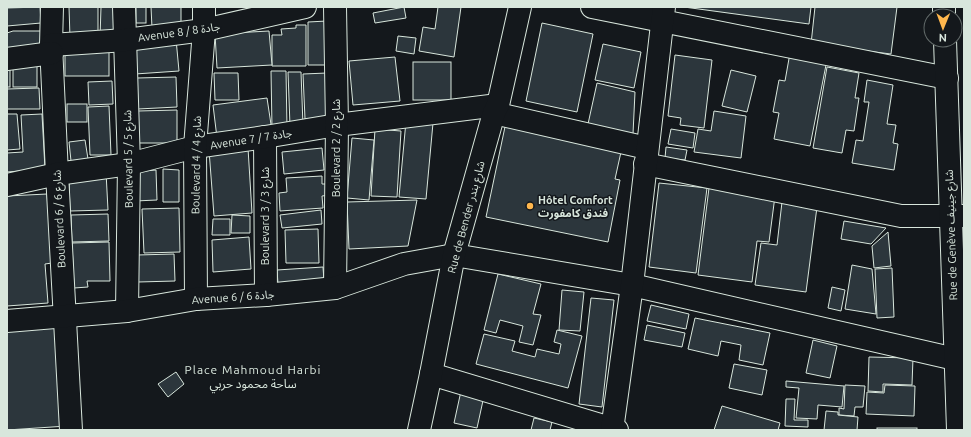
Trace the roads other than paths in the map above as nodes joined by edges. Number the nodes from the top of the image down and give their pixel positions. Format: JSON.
{"nodes":[{"id":1,"x":52,"y":7,"type":"edge"},
{"id":2,"x":124,"y":7,"type":"edge"},
{"id":3,"x":204,"y":7,"type":"edge"},
{"id":4,"x":305,"y":7,"type":"edge"},
{"id":5,"x":335,"y":7,"type":"edge"},
{"id":6,"x":520,"y":7,"type":"edge"},
{"id":7,"x":592,"y":7,"type":"edge"},
{"id":8,"x":664,"y":15,"type":"edge"},
{"id":9,"x":204,"y":30,"type":"junction"},
{"id":10,"x":126,"y":40,"type":"junction"},
{"id":11,"x":945,"y":48,"type":"edge"},
{"id":12,"x":51,"y":49,"type":"junction"},
{"id":13,"x":7,"y":59,"type":"edge"},
{"id":14,"x":947,"y":78,"type":"junction"},
{"id":15,"x":496,"y":109,"type":"junction"},
{"id":16,"x":337,"y":125,"type":"junction"},
{"id":17,"x":265,"y":137,"type":"junction"},
{"id":18,"x":195,"y":147,"type":"junction"},
{"id":19,"x":646,"y":156,"type":"junction"},
{"id":20,"x":129,"y":164,"type":"junction"},
{"id":21,"x":57,"y":174,"type":"junction"},
{"id":22,"x":7,"y":185,"type":"edge"},
{"id":23,"x":957,"y":216,"type":"edge"},
{"id":24,"x":454,"y":255,"type":"junction"},
{"id":25,"x":632,"y":285,"type":"junction"},
{"id":26,"x":335,"y":288,"type":"junction"},
{"id":27,"x":266,"y":296,"type":"junction"},
{"id":28,"x":196,"y":299,"type":"junction"},
{"id":29,"x":127,"y":311,"type":"junction"},
{"id":30,"x":64,"y":316,"type":"junction"},
{"id":31,"x":7,"y":321,"type":"edge"},
{"id":32,"x":955,"y":359,"type":"junction"},
{"id":33,"x":431,"y":374,"type":"junction"},
{"id":34,"x":71,"y":430,"type":"edge"},
{"id":35,"x":419,"y":430,"type":"edge"},
{"id":36,"x":614,"y":430,"type":"edge"},
{"id":37,"x":958,"y":430,"type":"edge"}],
"edges":[{"from":1,"to":12,"type":"street","name":"Boulevard 6 / شارع 6"},
{"from":2,"to":10,"type":"street","name":"Boulevard 5 / شارع 5"},
{"from":3,"to":9,"type":"street","name":"Boulevard 4 / شارع 4"},
{"from":4,"to":9,"type":"street","name":"Avenue 8 / جادة 8"},
{"from":5,"to":16,"type":"street","name":"Boulevard 2 / شارع 2"},
{"from":6,"to":15,"type":"street","name":"Rue de Bender شارع بندر"},
{"from":7,"to":8,"type":"street"},
{"from":8,"to":14,"type":"street"},
{"from":8,"to":19,"type":"street"},
{"from":9,"to":10,"type":"street","name":"Avenue 8 / جادة 8"},
{"from":9,"to":18,"type":"street","name":"Boulevard 4 / شارع 4"},
{"from":10,"to":12,"type":"street","name":"Avenue 8 / جادة 8"},
{"from":10,"to":20,"type":"street","name":"Boulevard 5 / شارع 5"},
{"from":11,"to":14,"type":"street","name":"Rue de Genève شارع جينيف"},
{"from":12,"to":13,"type":"street","name":"Avenue 8 / جادة 8"},
{"from":12,"to":21,"type":"street","name":"Boulevard 6 / شارع 6"},
{"from":14,"to":23,"type":"street","name":"Rue de Genève شارع جينيف"},
{"from":15,"to":16,"type":"street","name":"Avenue 7 / جادة 7"},
{"from":15,"to":19,"type":"street","name":"Avenue 7 / جادة 7"},
{"from":15,"to":24,"type":"street","name":"Rue de Bender شارع بندر"},
{"from":16,"to":17,"type":"street","name":"Avenue 7 / جادة 7"},
{"from":16,"to":26,"type":"street","name":"Boulevard 2 / شارع 2"},
{"from":17,"to":18,"type":"street","name":"Avenue 7 / جادة 7"},
{"from":17,"to":27,"type":"street","name":"Boulevard 3 / شارع 3"},
{"from":18,"to":20,"type":"street","name":"Avenue 7 / جادة 7"},
{"from":18,"to":28,"type":"street","name":"Boulevard 4 / شارع 4"},
{"from":19,"to":23,"type":"street","name":"Avenue 7 / جادة 7"},
{"from":19,"to":25,"type":"street"},
{"from":20,"to":21,"type":"street","name":"Avenue 7 / جادة 7"},
{"from":20,"to":29,"type":"street","name":"Boulevard 5 / شارع 5"},
{"from":21,"to":22,"type":"street","name":"Avenue 7 / جادة 7"},
{"from":21,"to":30,"type":"street","name":"Boulevard 6 / شارع 6"},
{"from":23,"to":32,"type":"street","name":"Rue de Genève شارع جينيف"},
{"from":24,"to":25,"type":"street","name":"Avenue 6 / جادة 6"},
{"from":24,"to":26,"type":"street","name":"Avenue 6 / جادة 6"},
{"from":24,"to":33,"type":"street","name":"Rue de Bender شارع بندر"},
{"from":25,"to":32,"type":"street","name":"Avenue 6 / جادة 6"},
{"from":25,"to":36,"type":"street"},
{"from":26,"to":27,"type":"street","name":"Avenue 6 / جادة 6"},
{"from":27,"to":28,"type":"street","name":"Avenue 6 / جادة 6"},
{"from":28,"to":29,"type":"street","name":"Avenue 6 / جادة 6"},
{"from":29,"to":30,"type":"street","name":"Avenue 6 / جادة 6"},
{"from":30,"to":31,"type":"street","name":"Avenue 6 / جادة 6"},
{"from":30,"to":34,"type":"street","name":"Boulevard 6 / شارع 6"},
{"from":32,"to":37,"type":"street","name":"Rue de Genève شارع جينيف"},
{"from":33,"to":35,"type":"street","name":"Rue de Bender شارع بندر"},
{"from":33,"to":36,"type":"street"}]}
